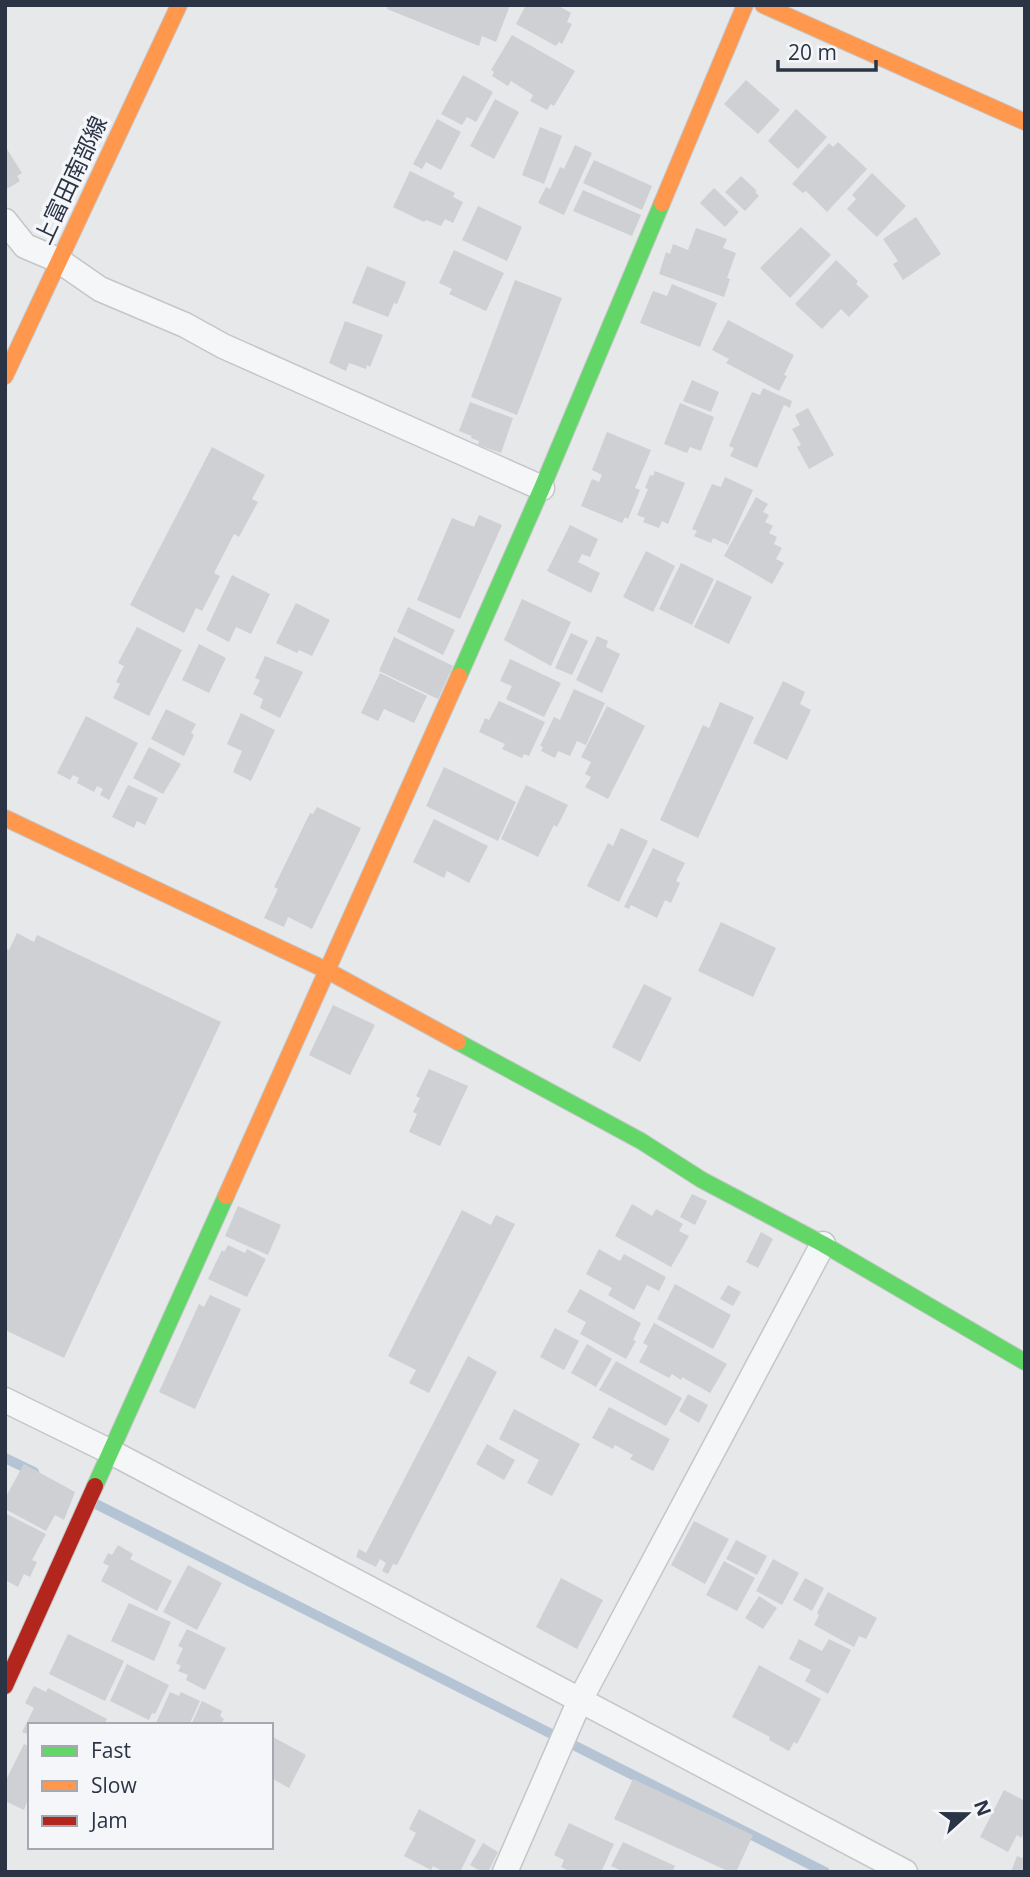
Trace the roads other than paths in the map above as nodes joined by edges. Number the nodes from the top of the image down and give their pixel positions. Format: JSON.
{"nodes":[{"id":1,"x":179,"y":5,"type":"edge"},
{"id":2,"x":745,"y":5,"type":"edge"},
{"id":3,"x":763,"y":5,"type":"edge"},
{"id":4,"x":1025,"y":122,"type":"edge"},
{"id":5,"x":5,"y":221,"type":"edge"},
{"id":6,"x":58,"y":260,"type":"junction"},
{"id":7,"x":5,"y":376,"type":"edge"},
{"id":8,"x":542,"y":488,"type":"junction"},
{"id":9,"x":5,"y":818,"type":"edge"},
{"id":10,"x":328,"y":971,"type":"junction"},
{"id":11,"x":823,"y":1244,"type":"junction"},
{"id":12,"x":1025,"y":1362,"type":"edge"},
{"id":13,"x":5,"y":1400,"type":"edge"},
{"id":14,"x":111,"y":1452,"type":"junction"},
{"id":15,"x":5,"y":1686,"type":"edge"},
{"id":16,"x":580,"y":1700,"type":"junction"},
{"id":17,"x":505,"y":1872,"type":"edge"},
{"id":18,"x":905,"y":1872,"type":"edge"}],
"edges":[{"from":1,"to":6,"type":"street","name":"上富田南部線"},
{"from":2,"to":8,"type":"street"},
{"from":3,"to":4,"type":"street"},
{"from":5,"to":6,"type":"street"},
{"from":6,"to":7,"type":"street","name":"上富田南部線"},
{"from":6,"to":8,"type":"street"},
{"from":8,"to":10,"type":"street"},
{"from":9,"to":10,"type":"street"},
{"from":10,"to":11,"type":"street"},
{"from":10,"to":14,"type":"street"},
{"from":11,"to":12,"type":"street"},
{"from":11,"to":16,"type":"street"},
{"from":13,"to":14,"type":"street"},
{"from":14,"to":15,"type":"street"},
{"from":14,"to":16,"type":"street"},
{"from":16,"to":17,"type":"street"},
{"from":16,"to":18,"type":"street"}]}
